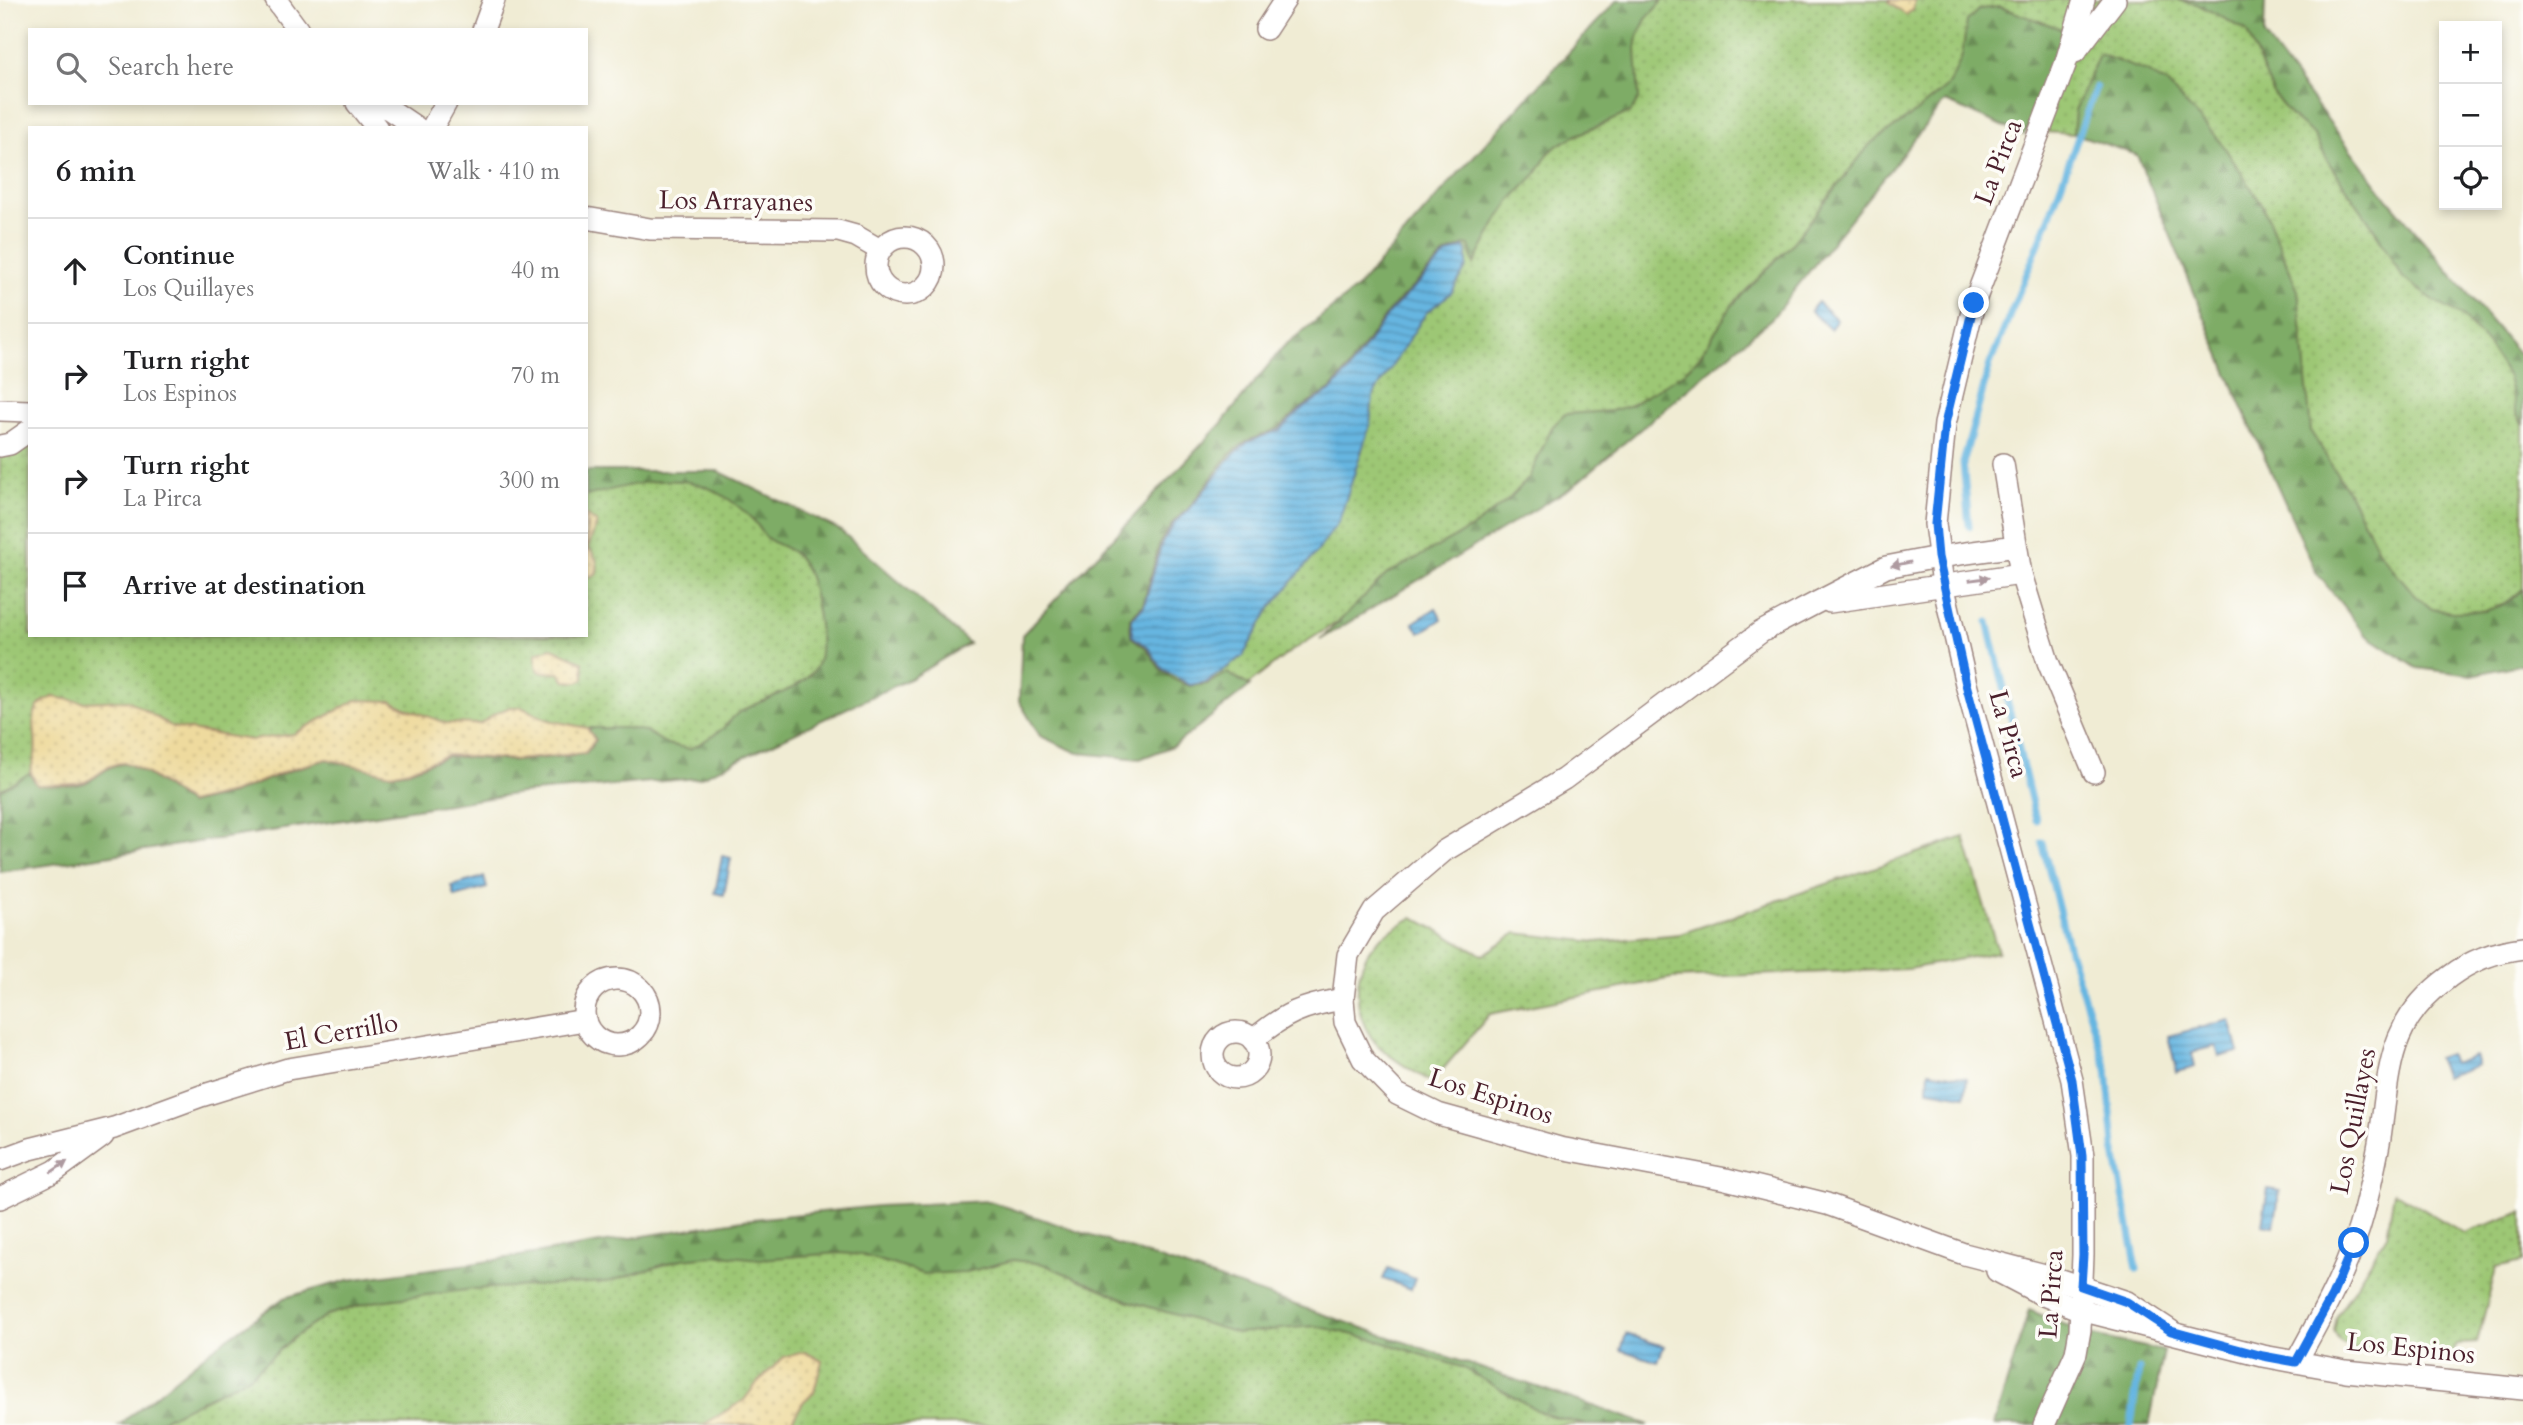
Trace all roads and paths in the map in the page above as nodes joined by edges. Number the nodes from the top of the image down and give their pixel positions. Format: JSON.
{"nodes":[{"id":1,"x":276,"y":0,"type":"edge"},
{"id":2,"x":494,"y":0,"type":"edge"},
{"id":3,"x":1285,"y":0,"type":"edge"},
{"id":4,"x":2084,"y":0,"type":"edge"},
{"id":5,"x":2115,"y":0,"type":"edge"},
{"id":6,"x":297,"y":28,"type":"edge"},
{"id":7,"x":484,"y":28,"type":"edge"},
{"id":8,"x":1266,"y":29,"type":"dead end"},
{"id":9,"x":2065,"y":65,"type":"junction"},
{"id":10,"x":359,"y":105,"type":"edge"},
{"id":11,"x":378,"y":105,"type":"edge"},
{"id":12,"x":445,"y":105,"type":"edge"},
{"id":13,"x":375,"y":126,"type":"edge"},
{"id":14,"x":413,"y":126,"type":"edge"},
{"id":15,"x":433,"y":126,"type":"edge"},
{"id":16,"x":588,"y":218,"type":"edge"},
{"id":17,"x":880,"y":250,"type":"dead end"},
{"id":18,"x":0,"y":410,"type":"edge"},
{"id":19,"x":28,"y":411,"type":"edge"},
{"id":20,"x":28,"y":431,"type":"edge"},
{"id":21,"x":0,"y":446,"type":"edge"},
{"id":22,"x":2003,"y":464,"type":"dead end"},
{"id":23,"x":2016,"y":546,"type":"junction"},
{"id":24,"x":1938,"y":557,"type":"junction"},
{"id":25,"x":2021,"y":574,"type":"junction"},
{"id":26,"x":1943,"y":584,"type":"junction"},
{"id":27,"x":1814,"y":604,"type":"junction"},
{"id":28,"x":2094,"y":772,"type":"dead end"},
{"id":29,"x":2523,"y":948,"type":"edge"},
{"id":30,"x":1343,"y":999,"type":"junction"},
{"id":31,"x":585,"y":1020,"type":"dead end"},
{"id":32,"x":1254,"y":1040,"type":"dead end"},
{"id":33,"x":114,"y":1128,"type":"junction"},
{"id":34,"x":0,"y":1160,"type":"edge"},
{"id":35,"x":0,"y":1198,"type":"edge"},
{"id":36,"x":1964,"y":1254,"type":"junction"},
{"id":37,"x":2081,"y":1286,"type":"junction"},
{"id":38,"x":2081,"y":1310,"type":"junction"},
{"id":39,"x":2171,"y":1331,"type":"junction"},
{"id":40,"x":2296,"y":1362,"type":"junction"},
{"id":41,"x":2523,"y":1389,"type":"edge"},
{"id":42,"x":2045,"y":1425,"type":"edge"}],
"edges":[{"from":1,"to":6,"type":"street"},
{"from":2,"to":7,"type":"street"},
{"from":3,"to":8,"type":"street"},
{"from":4,"to":9,"type":"street","name":"La Pirca"},
{"from":5,"to":9,"type":"street","name":"La Pirca"},
{"from":9,"to":24,"type":"street","name":"La Pirca"},
{"from":10,"to":13,"type":"street"},
{"from":11,"to":14,"type":"street"},
{"from":12,"to":15,"type":"street"},
{"from":16,"to":17,"type":"street","name":"Los Arrayanes"},
{"from":18,"to":19,"type":"street"},
{"from":20,"to":21,"type":"street"},
{"from":22,"to":23,"type":"street"},
{"from":23,"to":24,"type":"street","name":"Los Espinos"},
{"from":23,"to":25,"type":"street"},
{"from":24,"to":26,"type":"street","name":"La Pirca"},
{"from":24,"to":27,"type":"street","name":"Los Espinos","one_way":true},
{"from":26,"to":25,"type":"street","name":"Los Espinos","one_way":true},
{"from":25,"to":28,"type":"street"},
{"from":26,"to":27,"type":"street","name":"Los Espinos"},
{"from":26,"to":37,"type":"street","name":"La Pirca"},
{"from":27,"to":30,"type":"street","name":"Los Espinos"},
{"from":29,"to":40,"type":"street","name":"Los Quillayes"},
{"from":30,"to":32,"type":"street"},
{"from":30,"to":36,"type":"street","name":"Los Espinos"},
{"from":31,"to":33,"type":"street","name":"El Cerrillo"},
{"from":33,"to":34,"type":"street","name":"El Cerrillo"},
{"from":35,"to":33,"type":"street","name":"El Cerrillo","one_way":true},
{"from":36,"to":37,"type":"street","name":"Los Espinos"},
{"from":36,"to":38,"type":"street","name":"Los Espinos"},
{"from":37,"to":38,"type":"street","name":"La Pirca"},
{"from":37,"to":39,"type":"street","name":"Los Espinos"},
{"from":38,"to":39,"type":"street","name":"Los Espinos"},
{"from":38,"to":42,"type":"street","name":"La Pirca"},
{"from":39,"to":40,"type":"street","name":"Los Espinos"},
{"from":40,"to":41,"type":"street","name":"Los Espinos"}]}
